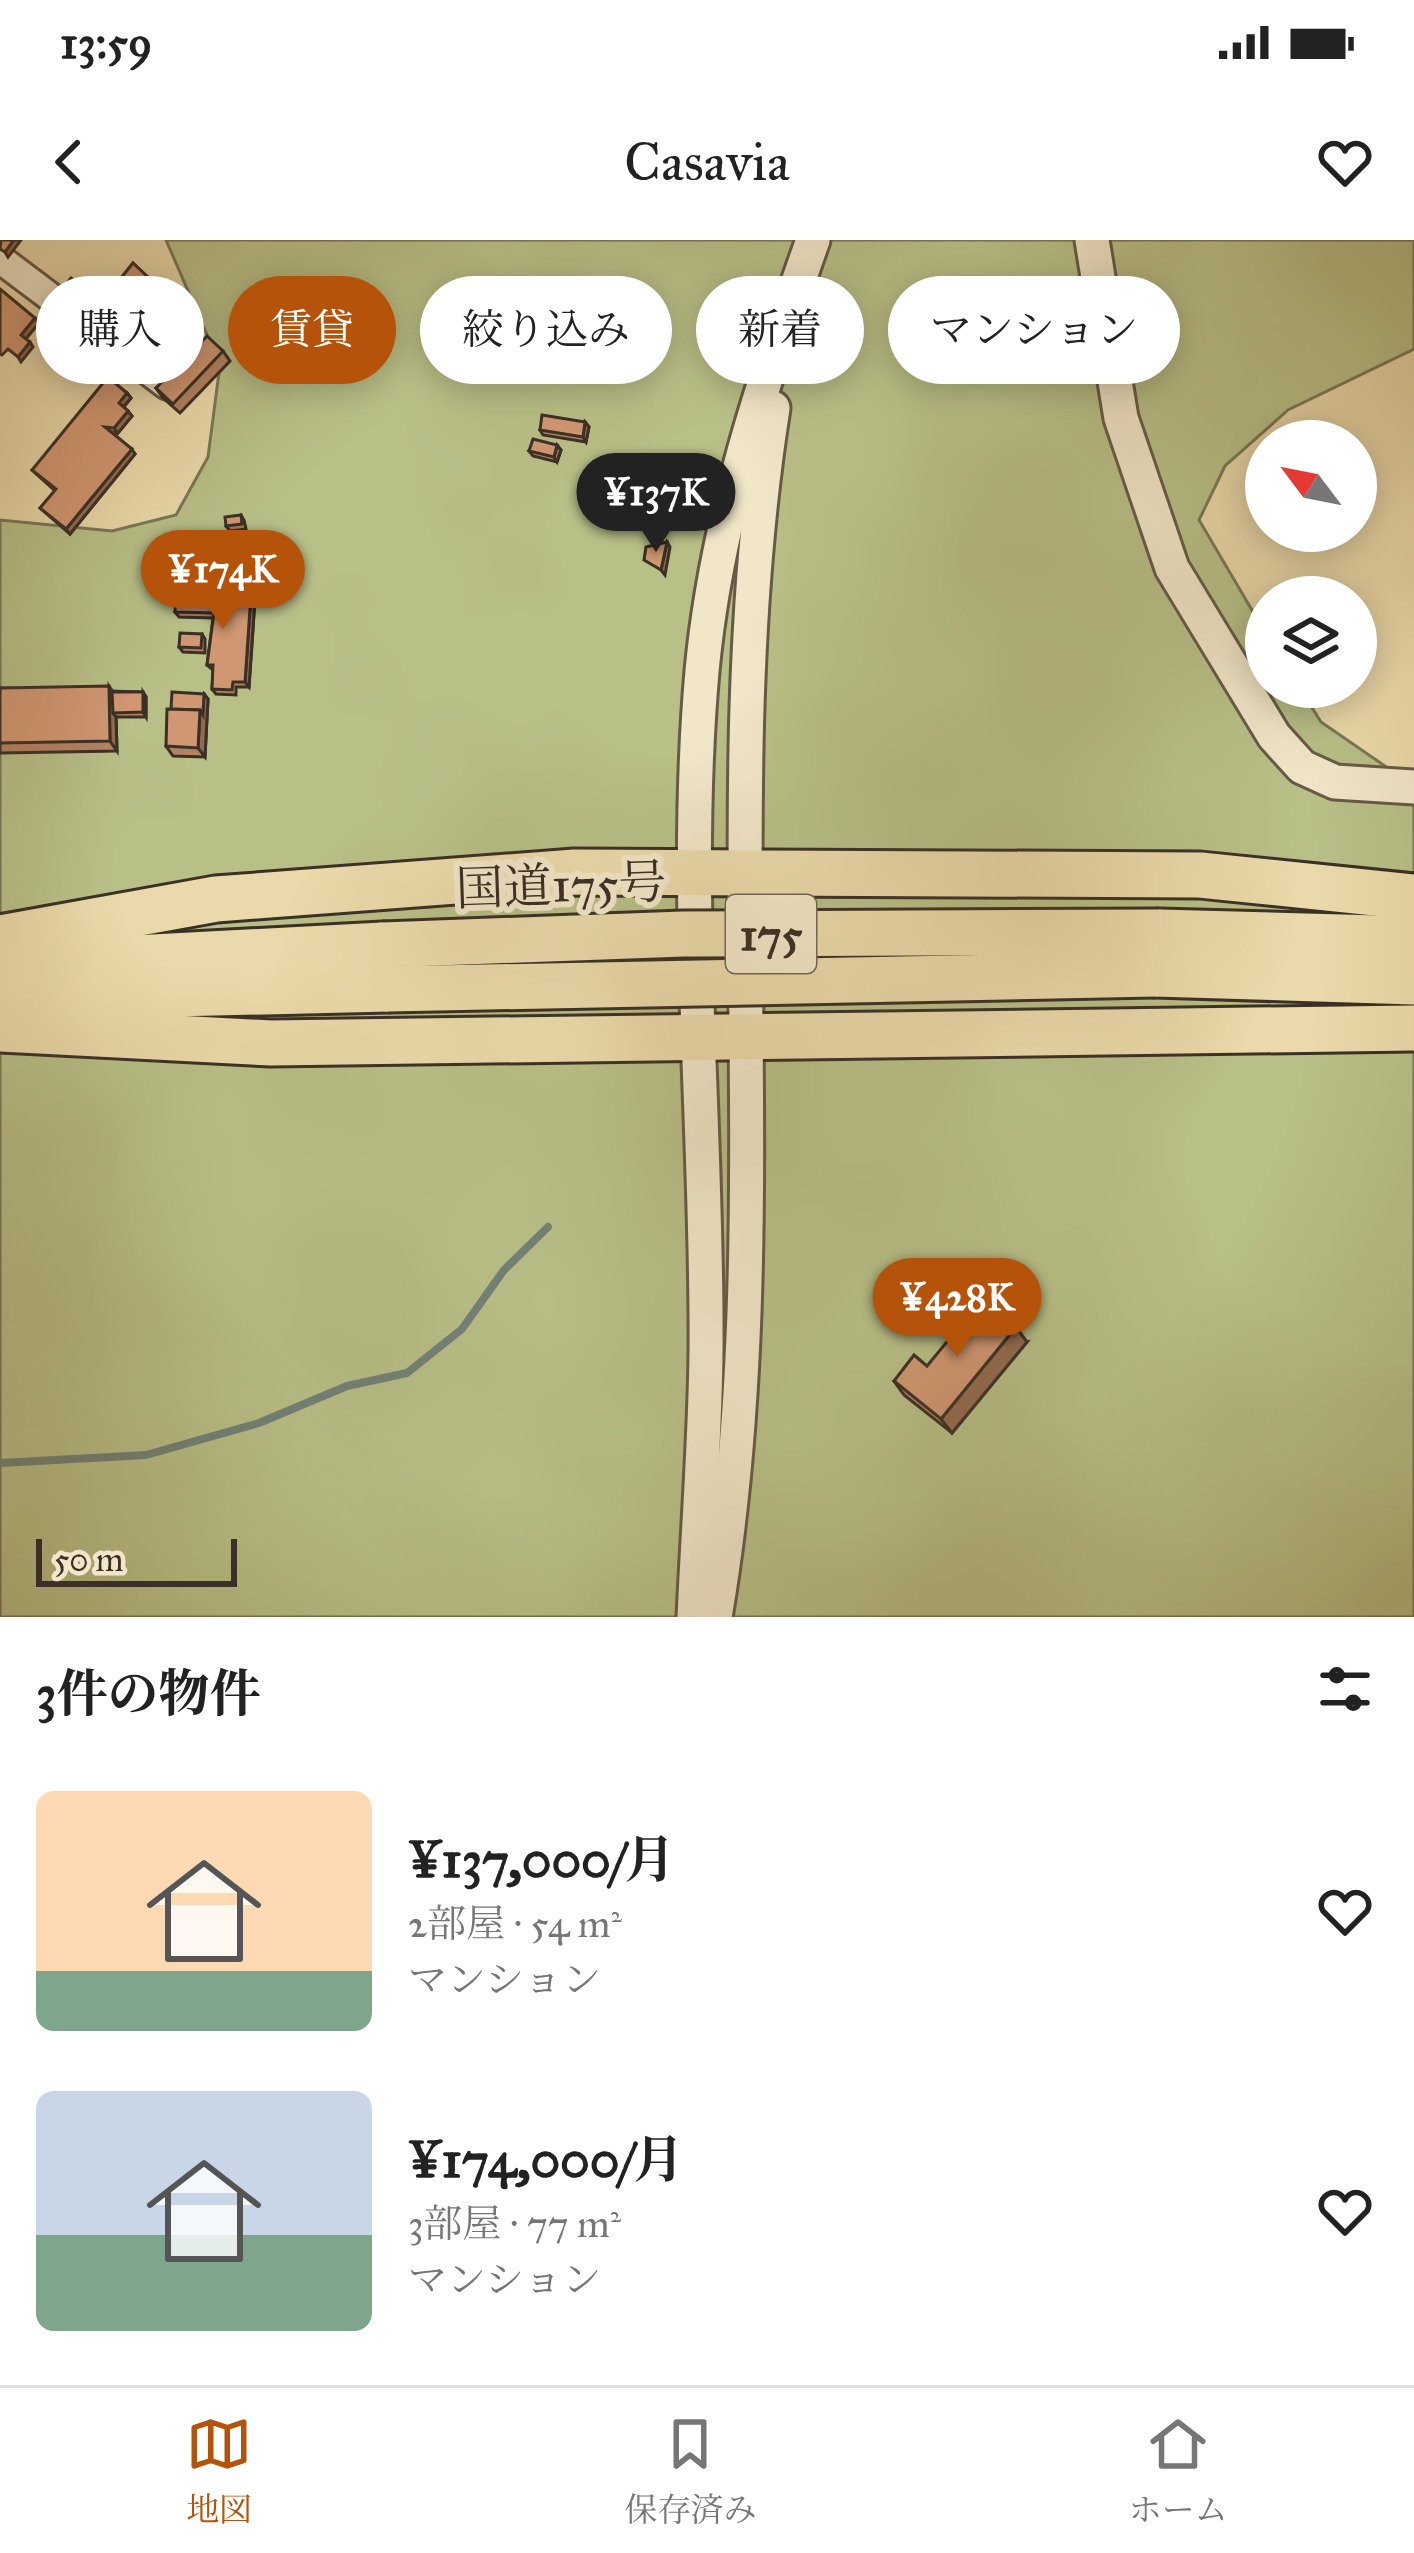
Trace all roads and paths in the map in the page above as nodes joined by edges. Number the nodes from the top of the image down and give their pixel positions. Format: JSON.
{"nodes":[{"id":1,"x":813,"y":240,"type":"edge"},
{"id":2,"x":1092,"y":240,"type":"edge"},
{"id":3,"x":0,"y":259,"type":"edge"},
{"id":4,"x":801,"y":276,"type":"edge"},
{"id":5,"x":763,"y":384,"type":"edge"},
{"id":6,"x":779,"y":384,"type":"edge"},
{"id":7,"x":167,"y":385,"type":"edge"},
{"id":8,"x":1414,"y":787,"type":"edge"},
{"id":9,"x":698,"y":869,"type":"junction"},
{"id":10,"x":745,"y":869,"type":"junction"},
{"id":11,"x":1414,"y":897,"type":"edge"},
{"id":12,"x":0,"y":938,"type":"edge"},
{"id":13,"x":1414,"y":939,"type":"edge"},
{"id":14,"x":1157,"y":953,"type":"junction"},
{"id":15,"x":0,"y":965,"type":"edge"},
{"id":16,"x":386,"y":967,"type":"junction"},
{"id":17,"x":1414,"y":982,"type":"edge"},
{"id":18,"x":0,"y":1005,"type":"edge"},
{"id":19,"x":1414,"y":1028,"type":"edge"},
{"id":20,"x":0,"y":1029,"type":"edge"},
{"id":21,"x":698,"y":1034,"type":"junction"},
{"id":22,"x":746,"y":1034,"type":"junction"},
{"id":23,"x":694,"y":1617,"type":"edge"},
{"id":24,"x":715,"y":1617,"type":"edge"}],
"edges":[{"from":1,"to":4,"type":"street"},
{"from":2,"to":8,"type":"street"},
{"from":3,"to":7,"type":"street"},
{"from":5,"to":9,"type":"street"},
{"from":6,"to":10,"type":"street"},
{"from":9,"to":10,"type":"highway"},
{"from":9,"to":12,"type":"highway"},
{"from":9,"to":21,"type":"street"},
{"from":10,"to":11,"type":"highway"},
{"from":10,"to":22,"type":"street"},
{"from":13,"to":14,"type":"highway","name":"国道175号","number":"175"},
{"from":14,"to":16,"type":"highway","name":"国道175号","number":"175","bridge":true},
{"from":14,"to":17,"type":"highway","name":"国道175号","number":"175"},
{"from":15,"to":16,"type":"highway","name":"国道175号","number":"175"},
{"from":16,"to":18,"type":"highway","name":"国道175号","number":"175"},
{"from":19,"to":22,"type":"highway"},
{"from":20,"to":21,"type":"highway"},
{"from":21,"to":22,"type":"highway"},
{"from":21,"to":23,"type":"street"},
{"from":22,"to":24,"type":"street"}]}
